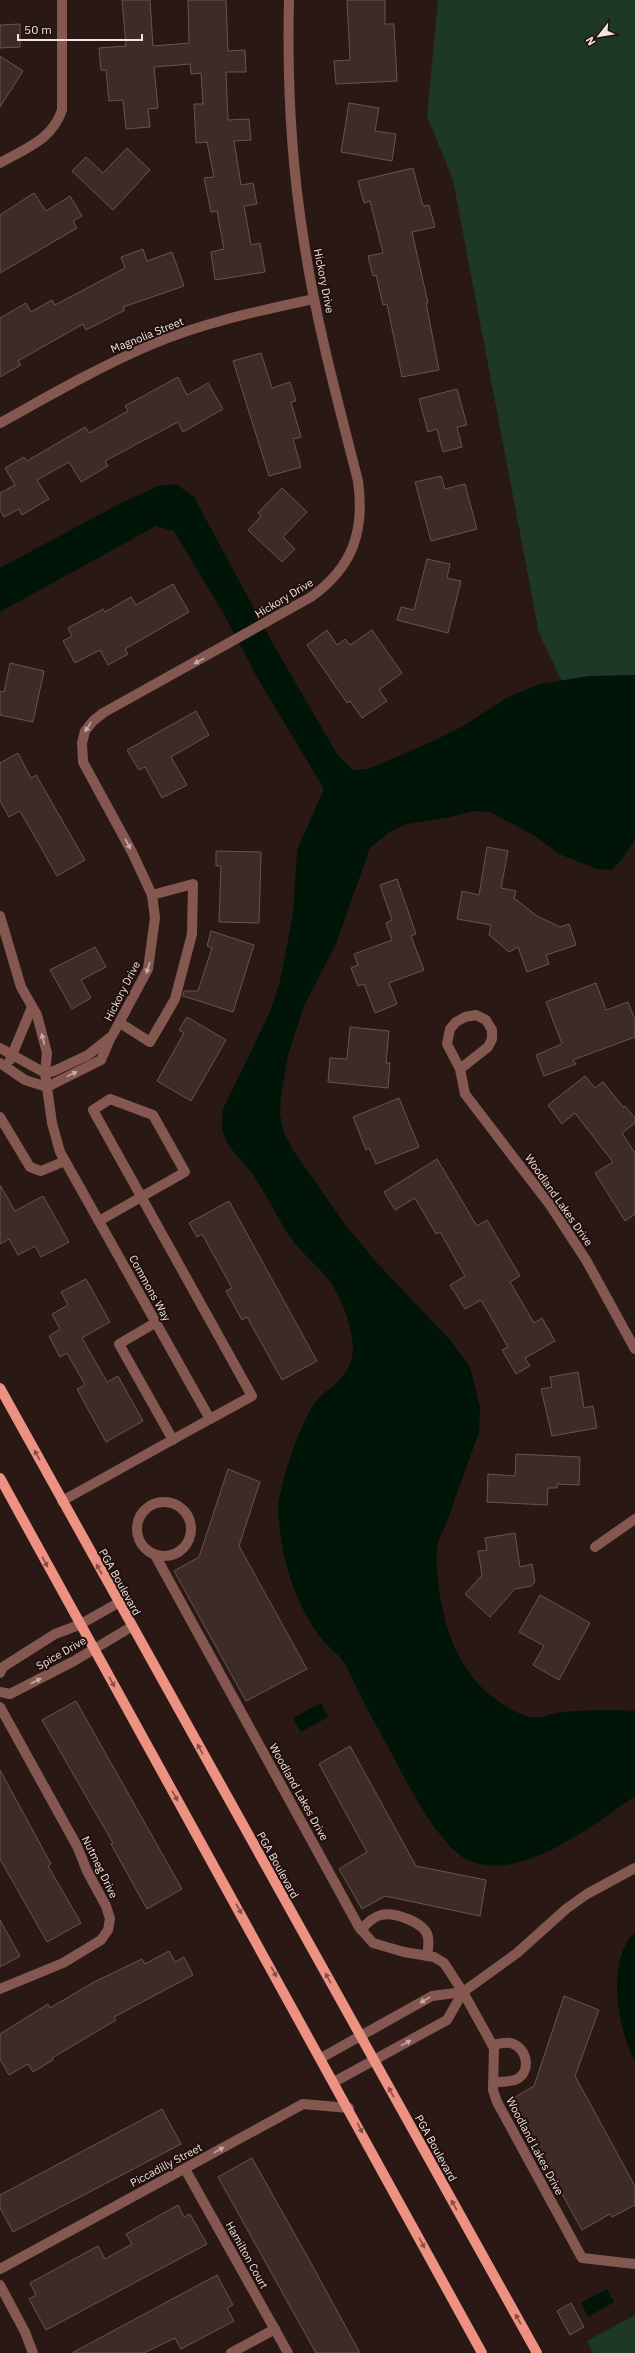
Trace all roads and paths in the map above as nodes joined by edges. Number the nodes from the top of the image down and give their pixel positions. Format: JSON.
{"nodes":[{"id":1,"x":62,"y":0,"type":"edge"},
{"id":2,"x":289,"y":0,"type":"edge"},
{"id":3,"x":0,"y":163,"type":"edge"},
{"id":4,"x":314,"y":300,"type":"junction"},
{"id":5,"x":0,"y":423,"type":"edge"},
{"id":6,"x":152,"y":896,"type":"junction"},
{"id":7,"x":0,"y":916,"type":"edge"},
{"id":8,"x":2,"y":927,"type":"edge"},
{"id":9,"x":32,"y":1007,"type":"junction"},
{"id":10,"x":120,"y":1023,"type":"junction"},
{"id":11,"x":112,"y":1036,"type":"junction"},
{"id":12,"x":0,"y":1048,"type":"edge"},
{"id":13,"x":12,"y":1055,"type":"junction"},
{"id":14,"x":3,"y":1065,"type":"edge"},
{"id":15,"x":460,"y":1069,"type":"junction"},
{"id":16,"x":45,"y":1073,"type":"junction"},
{"id":17,"x":47,"y":1087,"type":"junction"},
{"id":18,"x":0,"y":1117,"type":"edge"},
{"id":19,"x":65,"y":1161,"type":"junction"},
{"id":20,"x":141,"y":1196,"type":"junction"},
{"id":21,"x":99,"y":1221,"type":"junction"},
{"id":22,"x":155,"y":1323,"type":"junction"},
{"id":23,"x":635,"y":1349,"type":"edge"},
{"id":24,"x":0,"y":1388,"type":"edge"},
{"id":25,"x":210,"y":1419,"type":"junction"},
{"id":26,"x":173,"y":1440,"type":"junction"},
{"id":27,"x":0,"y":1478,"type":"edge"},
{"id":28,"x":62,"y":1501,"type":"junction"},
{"id":29,"x":635,"y":1519,"type":"edge"},
{"id":30,"x":595,"y":1547,"type":"dead end"},
{"id":31,"x":155,"y":1555,"type":"junction"},
{"id":32,"x":118,"y":1603,"type":"junction"},
{"id":33,"x":79,"y":1625,"type":"junction"},
{"id":34,"x":132,"y":1627,"type":"junction"},
{"id":35,"x":93,"y":1648,"type":"junction"},
{"id":36,"x":0,"y":1673,"type":"edge"},
{"id":37,"x":0,"y":1692,"type":"edge"},
{"id":38,"x":0,"y":1707,"type":"edge"},
{"id":39,"x":635,"y":1868,"type":"edge"},
{"id":40,"x":361,"y":1930,"type":"junction"},
{"id":41,"x":427,"y":1956,"type":"junction"},
{"id":42,"x":0,"y":1989,"type":"edge"},
{"id":43,"x":463,"y":1992,"type":"junction"},
{"id":44,"x":360,"y":2036,"type":"junction"},
{"id":45,"x":492,"y":2046,"type":"junction"},
{"id":46,"x":321,"y":2058,"type":"junction"},
{"id":47,"x":374,"y":2061,"type":"junction"},
{"id":48,"x":334,"y":2082,"type":"junction"},
{"id":49,"x":493,"y":2082,"type":"junction"},
{"id":50,"x":349,"y":2108,"type":"junction"},
{"id":51,"x":185,"y":2168,"type":"junction"},
{"id":52,"x":635,"y":2264,"type":"edge"},
{"id":53,"x":0,"y":2269,"type":"edge"},
{"id":54,"x":0,"y":2285,"type":"edge"},
{"id":55,"x":274,"y":2329,"type":"junction"},
{"id":56,"x":33,"y":2353,"type":"edge"},
{"id":57,"x":231,"y":2353,"type":"edge"},
{"id":58,"x":288,"y":2353,"type":"edge"},
{"id":59,"x":482,"y":2353,"type":"edge"},
{"id":60,"x":537,"y":2353,"type":"edge"}],
"edges":[{"from":1,"to":3,"type":"street"},
{"from":2,"to":4,"type":"street","name":"Hickory Drive"},
{"from":4,"to":5,"type":"street","name":"Magnolia Street"},
{"from":4,"to":6,"type":"street","name":"Hickory Drive","one_way":true},
{"from":6,"to":10,"type":"street","name":"Hickory Drive","one_way":true},
{"from":6,"to":10,"type":"street"},
{"from":7,"to":8,"type":"street","name":"Commons Way"},
{"from":8,"to":9,"type":"street","name":"Commons Way"},
{"from":9,"to":13,"type":"street"},
{"from":16,"to":9,"type":"street","name":"Commons Way","one_way":true},
{"from":10,"to":11,"type":"street","name":"Hickory Drive"},
{"from":11,"to":16,"type":"street","name":"Hickory Drive"},
{"from":17,"to":11,"type":"street","name":"Hickory Drive","one_way":true},
{"from":12,"to":13,"type":"street"},
{"from":13,"to":14,"type":"street"},
{"from":13,"to":16,"type":"street"},
{"from":14,"to":17,"type":"street"},
{"from":15,"to":15,"type":"street","name":"Woodland Lakes Drive"},
{"from":15,"to":23,"type":"street","name":"Woodland Lakes Drive"},
{"from":16,"to":17,"type":"street","name":"Commons Way"},
{"from":17,"to":19,"type":"street","name":"Commons Way"},
{"from":18,"to":19,"type":"street"},
{"from":19,"to":21,"type":"street","name":"Commons Way"},
{"from":20,"to":20,"type":"street"},
{"from":20,"to":21,"type":"street"},
{"from":20,"to":25,"type":"street"},
{"from":21,"to":22,"type":"street","name":"Commons Way"},
{"from":22,"to":25,"type":"street","name":"Commons Way"},
{"from":22,"to":26,"type":"street"},
{"from":28,"to":24,"type":"main road","name":"PGA Boulevard","one_way":true},
{"from":25,"to":26,"type":"street"},
{"from":26,"to":28,"type":"street"},
{"from":27,"to":33,"type":"main road","one_way":true},
{"from":32,"to":28,"type":"main road","name":"PGA Boulevard","one_way":true},
{"from":29,"to":30,"type":"street"},
{"from":31,"to":31,"type":"street","name":"Woodland Lakes Drive"},
{"from":31,"to":40,"type":"street","name":"Woodland Lakes Drive"},
{"from":32,"to":33,"type":"street","name":"Spice Drive"},
{"from":32,"to":34,"type":"main road","name":"PGA Boulevard"},
{"from":33,"to":35,"type":"main road"},
{"from":33,"to":36,"type":"street","name":"Spice Drive"},
{"from":34,"to":35,"type":"street","name":"Spice Drive"},
{"from":44,"to":34,"type":"main road","name":"PGA Boulevard","one_way":true},
{"from":37,"to":35,"type":"street","name":"Spice Drive","one_way":true},
{"from":35,"to":46,"type":"main road","one_way":true},
{"from":38,"to":42,"type":"street","name":"Nutmeg Drive"},
{"from":39,"to":43,"type":"street"},
{"from":40,"to":41,"type":"street","name":"Woodland Lakes Drive"},
{"from":40,"to":41,"type":"street"},
{"from":41,"to":43,"type":"street","name":"Woodland Lakes Drive"},
{"from":43,"to":44,"type":"street","one_way":true},
{"from":43,"to":45,"type":"street","name":"Woodland Lakes Drive"},
{"from":47,"to":43,"type":"street","one_way":true},
{"from":44,"to":46,"type":"street"},
{"from":44,"to":47,"type":"main road","name":"PGA Boulevard"},
{"from":45,"to":49,"type":"street","name":"Woodland Lakes Drive"},
{"from":45,"to":49,"type":"street"},
{"from":46,"to":48,"type":"main road"},
{"from":47,"to":48,"type":"street"},
{"from":60,"to":47,"type":"main road","name":"PGA Boulevard","one_way":true},
{"from":48,"to":50,"type":"main road"},
{"from":49,"to":52,"type":"street","name":"Woodland Lakes Drive"},
{"from":51,"to":50,"type":"street","name":"Piccadilly Street","one_way":true},
{"from":50,"to":59,"type":"main road","one_way":true},
{"from":51,"to":53,"type":"street","name":"Piccadilly Street"},
{"from":51,"to":55,"type":"street","name":"Hamilton Court"},
{"from":54,"to":56,"type":"street"},
{"from":55,"to":57,"type":"street"},
{"from":55,"to":58,"type":"street","name":"Hamilton Court"}]}
